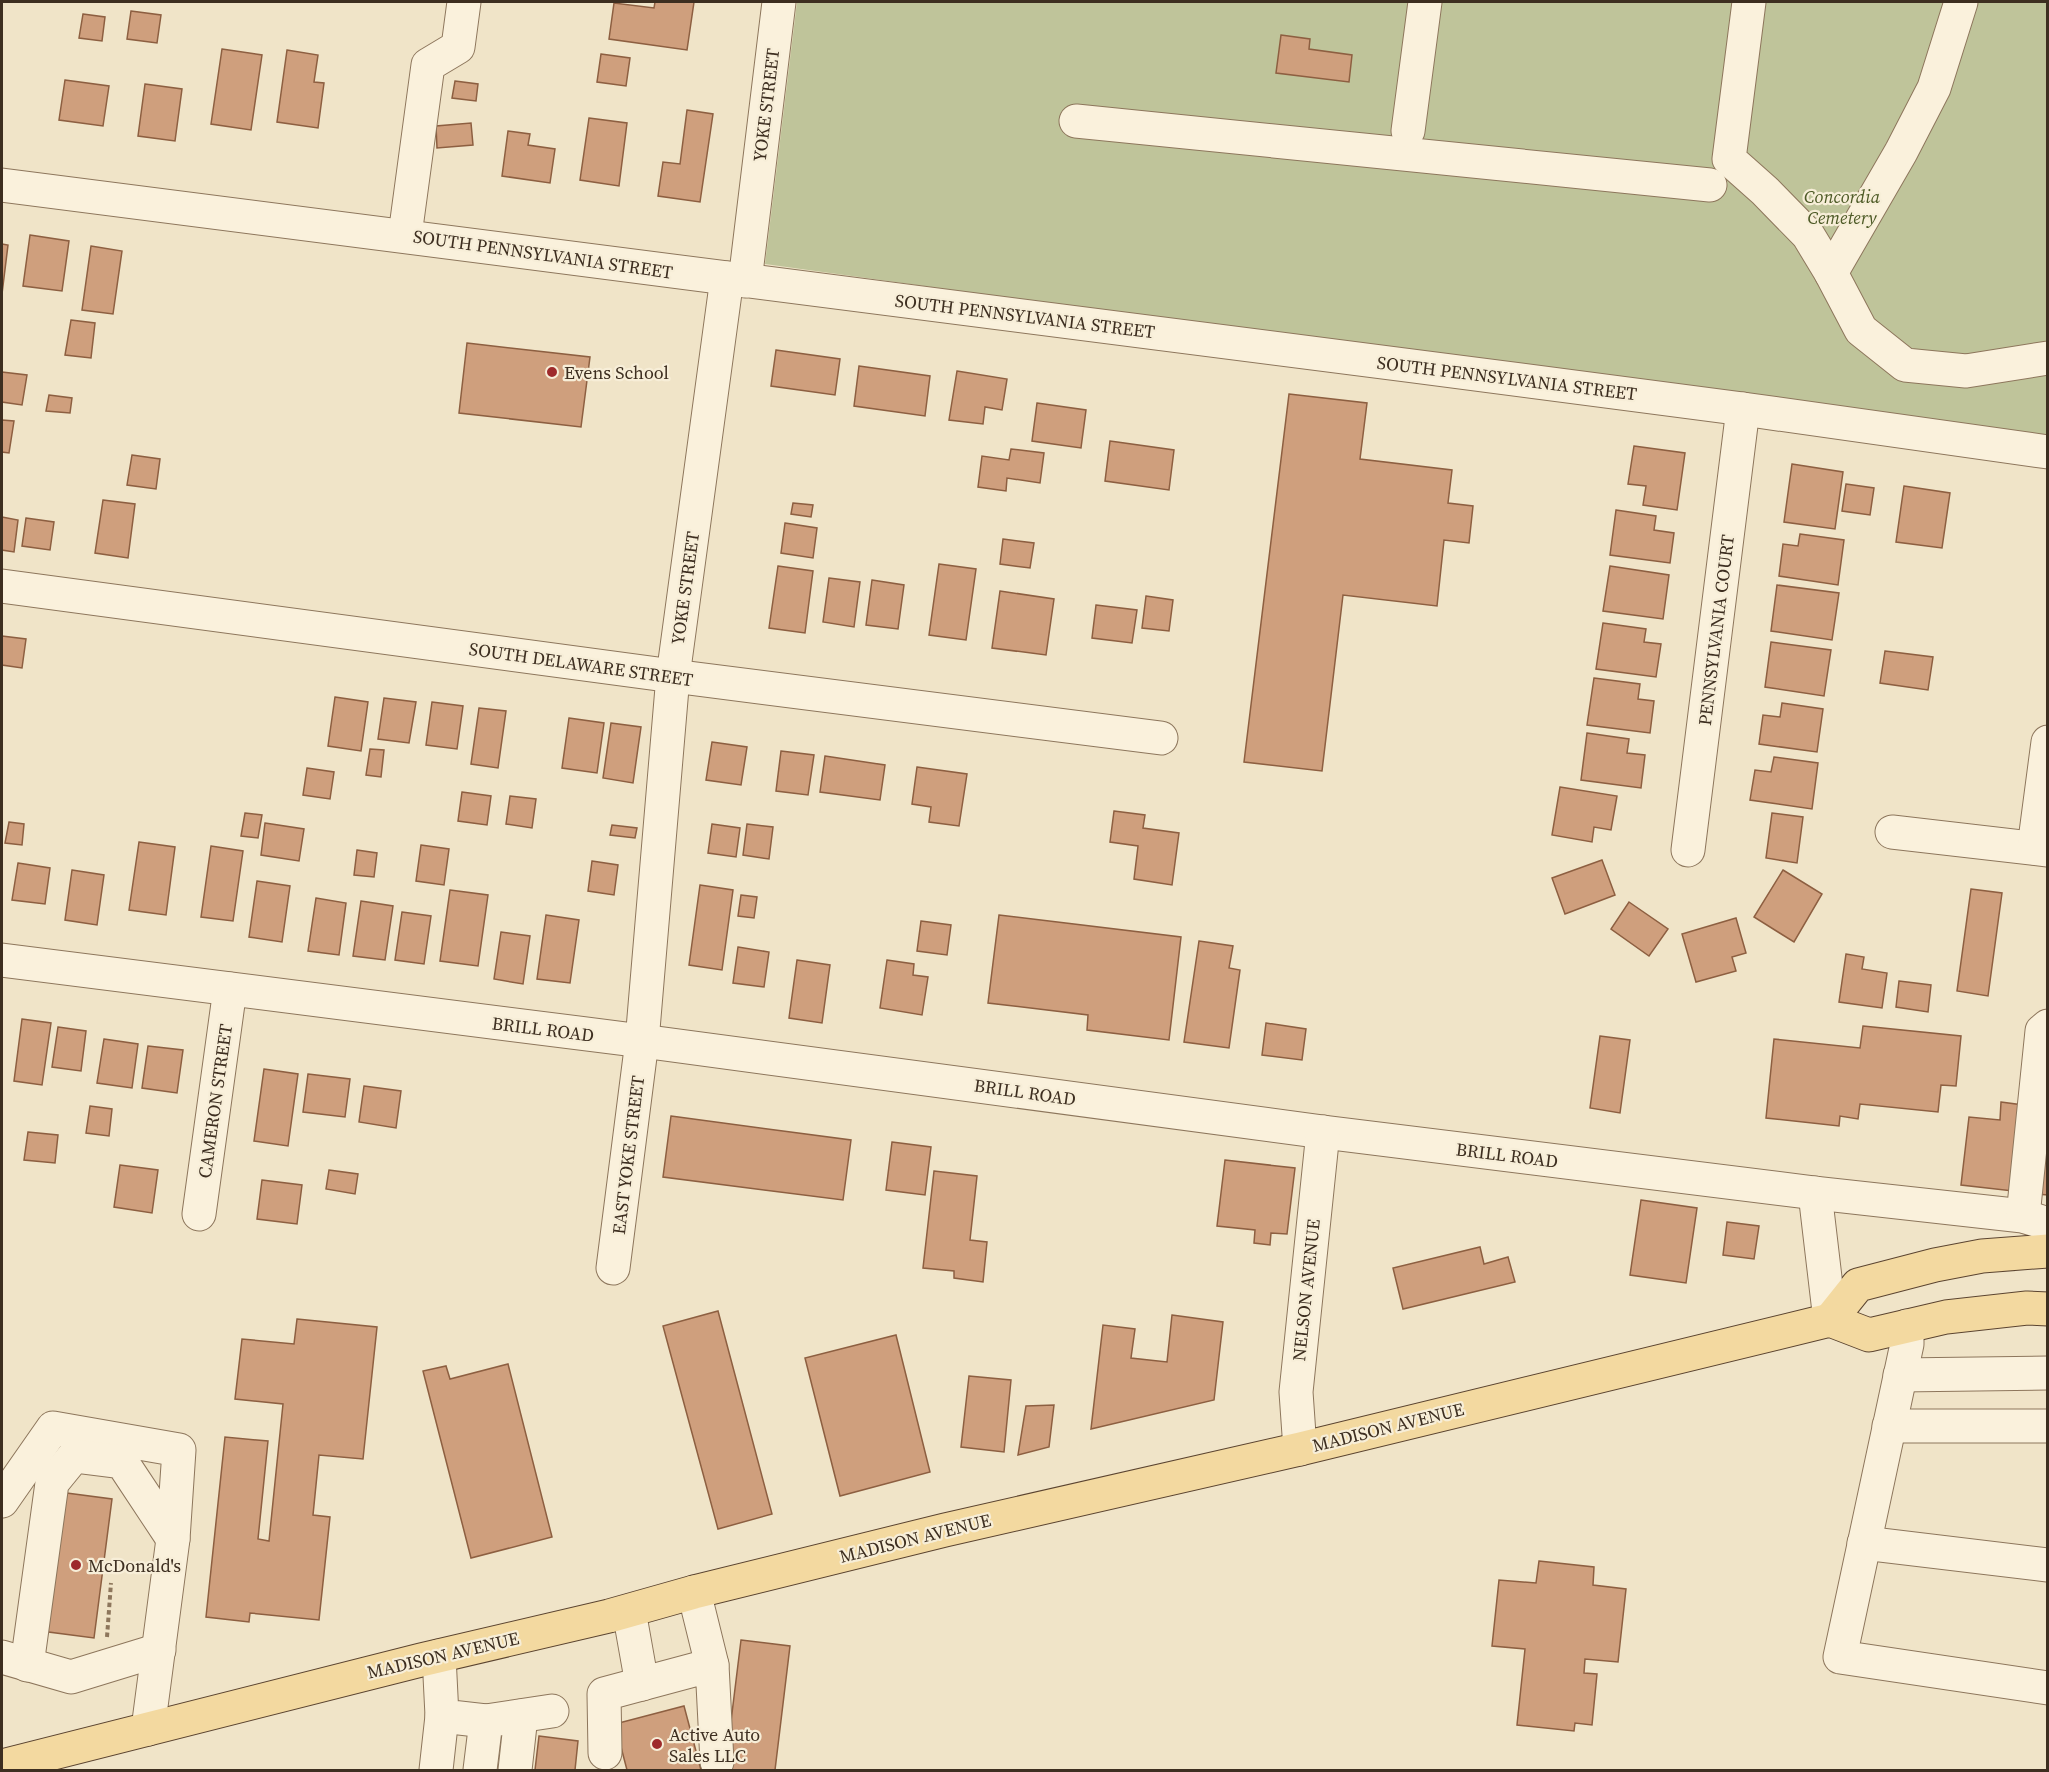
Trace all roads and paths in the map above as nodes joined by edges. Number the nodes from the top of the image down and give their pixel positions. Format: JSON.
{"nodes":[{"id":1,"x":464,"y":2,"type":"edge"},
{"id":2,"x":779,"y":2,"type":"edge"},
{"id":3,"x":1425,"y":2,"type":"edge"},
{"id":4,"x":1749,"y":2,"type":"edge"},
{"id":5,"x":1961,"y":2,"type":"edge"},
{"id":6,"x":1076,"y":121,"type":"dead end"},
{"id":7,"x":1408,"y":131,"type":"junction"},
{"id":8,"x":1377,"y":151,"type":"junction"},
{"id":9,"x":1437,"y":157,"type":"junction"},
{"id":10,"x":1720,"y":172,"type":"junction"},
{"id":11,"x":2,"y":185,"type":"edge"},
{"id":12,"x":405,"y":235,"type":"junction"},
{"id":13,"x":1831,"y":273,"type":"junction"},
{"id":14,"x":736,"y":280,"type":"junction"},
{"id":15,"x":2048,"y":357,"type":"edge"},
{"id":16,"x":1743,"y":409,"type":"junction"},
{"id":17,"x":2048,"y":452,"type":"edge"},
{"id":18,"x":2,"y":586,"type":"edge"},
{"id":19,"x":673,"y":676,"type":"junction"},
{"id":20,"x":1161,"y":738,"type":"dead end"},
{"id":21,"x":2048,"y":742,"type":"edge"},
{"id":22,"x":1892,"y":832,"type":"dead end"},
{"id":23,"x":2041,"y":849,"type":"edge"},
{"id":24,"x":1688,"y":850,"type":"dead end"},
{"id":25,"x":2,"y":960,"type":"edge"},
{"id":26,"x":230,"y":988,"type":"junction"},
{"id":27,"x":2048,"y":1026,"type":"edge"},
{"id":28,"x":642,"y":1041,"type":"junction"},
{"id":29,"x":1323,"y":1132,"type":"junction"},
{"id":30,"x":1815,"y":1193,"type":"junction"},
{"id":31,"x":199,"y":1214,"type":"dead end"},
{"id":32,"x":2035,"y":1220,"type":"edge"},
{"id":33,"x":2048,"y":1251,"type":"edge"},
{"id":34,"x":613,"y":1268,"type":"dead end"},
{"id":35,"x":2048,"y":1309,"type":"edge"},
{"id":36,"x":1830,"y":1320,"type":"junction"},
{"id":37,"x":1907,"y":1326,"type":"junction"},
{"id":38,"x":2048,"y":1373,"type":"edge"},
{"id":39,"x":1900,"y":1375,"type":"junction"},
{"id":40,"x":1889,"y":1426,"type":"junction"},
{"id":41,"x":2048,"y":1426,"type":"edge"},
{"id":42,"x":1300,"y":1449,"type":"junction"},
{"id":43,"x":2,"y":1501,"type":"edge"},
{"id":44,"x":173,"y":1539,"type":"junction"},
{"id":45,"x":1864,"y":1543,"type":"junction"},
{"id":46,"x":2048,"y":1565,"type":"edge"},
{"id":47,"x":694,"y":1592,"type":"junction"},
{"id":48,"x":629,"y":1611,"type":"junction"},
{"id":49,"x":159,"y":1650,"type":"junction"},
{"id":50,"x":439,"y":1656,"type":"junction"},
{"id":51,"x":14,"y":1661,"type":"edge"},
{"id":52,"x":712,"y":1665,"type":"junction"},
{"id":53,"x":642,"y":1683,"type":"junction"},
{"id":54,"x":2048,"y":1688,"type":"edge"},
{"id":55,"x":442,"y":1716,"type":"junction"},
{"id":56,"x":486,"y":1721,"type":"junction"},
{"id":57,"x":148,"y":1729,"type":"junction"},
{"id":58,"x":605,"y":1753,"type":"dead end"},
{"id":59,"x":717,"y":1762,"type":"dead end"},
{"id":60,"x":2,"y":1766,"type":"edge"},
{"id":61,"x":436,"y":1770,"type":"edge"},
{"id":62,"x":480,"y":1770,"type":"edge"},
{"id":63,"x":515,"y":1770,"type":"edge"}],
"edges":[{"from":1,"to":12,"type":"street"},
{"from":2,"to":14,"type":"street","name":"YOKE STREET"},
{"from":3,"to":7,"type":"street"},
{"from":4,"to":10,"type":"street"},
{"from":5,"to":13,"type":"street"},
{"from":6,"to":8,"type":"street"},
{"from":7,"to":8,"type":"street"},
{"from":7,"to":9,"type":"street"},
{"from":8,"to":9,"type":"street"},
{"from":9,"to":10,"type":"street"},
{"from":10,"to":13,"type":"street"},
{"from":11,"to":12,"type":"street","name":"SOUTH PENNSYLVANIA STREET"},
{"from":12,"to":14,"type":"street","name":"SOUTH PENNSYLVANIA STREET"},
{"from":13,"to":15,"type":"street"},
{"from":14,"to":16,"type":"street","name":"SOUTH PENNSYLVANIA STREET"},
{"from":14,"to":19,"type":"street","name":"YOKE STREET"},
{"from":16,"to":17,"type":"street","name":"SOUTH PENNSYLVANIA STREET"},
{"from":16,"to":24,"type":"street","name":"PENNSYLVANIA COURT"},
{"from":18,"to":19,"type":"street","name":"SOUTH DELAWARE STREET"},
{"from":19,"to":20,"type":"street","name":"SOUTH DELAWARE STREET"},
{"from":19,"to":28,"type":"street","name":"YOKE STREET"},
{"from":21,"to":23,"type":"street"},
{"from":22,"to":23,"type":"street"},
{"from":25,"to":26,"type":"street","name":"BRILL ROAD"},
{"from":26,"to":28,"type":"street","name":"BRILL ROAD"},
{"from":26,"to":31,"type":"street","name":"CAMERON STREET"},
{"from":27,"to":32,"type":"street"},
{"from":28,"to":29,"type":"street","name":"BRILL ROAD"},
{"from":28,"to":34,"type":"street","name":"EAST YOKE STREET"},
{"from":29,"to":30,"type":"street","name":"BRILL ROAD"},
{"from":29,"to":42,"type":"street","name":"NELSON AVENUE"},
{"from":30,"to":32,"type":"street","name":"BRILL ROAD"},
{"from":30,"to":36,"type":"street"},
{"from":33,"to":36,"type":"main road"},
{"from":35,"to":37,"type":"main road"},
{"from":36,"to":37,"type":"main road"},
{"from":36,"to":42,"type":"main road","name":"MADISON AVENUE"},
{"from":37,"to":39,"type":"street"},
{"from":38,"to":39,"type":"street"},
{"from":39,"to":40,"type":"street"},
{"from":40,"to":41,"type":"street"},
{"from":40,"to":45,"type":"street"},
{"from":42,"to":47,"type":"main road","name":"MADISON AVENUE"},
{"from":43,"to":44,"type":"street"},
{"from":44,"to":49,"type":"street"},
{"from":44,"to":51,"type":"street"},
{"from":45,"to":46,"type":"street"},
{"from":45,"to":54,"type":"street"},
{"from":47,"to":48,"type":"main road","name":"MADISON AVENUE"},
{"from":47,"to":52,"type":"street"},
{"from":48,"to":50,"type":"main road","name":"MADISON AVENUE"},
{"from":48,"to":53,"type":"street"},
{"from":49,"to":51,"type":"street"},
{"from":49,"to":57,"type":"street"},
{"from":50,"to":55,"type":"street"},
{"from":50,"to":57,"type":"main road","name":"MADISON AVENUE"},
{"from":52,"to":53,"type":"street"},
{"from":52,"to":59,"type":"street"},
{"from":53,"to":58,"type":"street"},
{"from":55,"to":56,"type":"street"},
{"from":55,"to":61,"type":"street"},
{"from":56,"to":62,"type":"street"},
{"from":56,"to":63,"type":"street"},
{"from":57,"to":60,"type":"main road","name":"MADISON AVENUE"}]}
